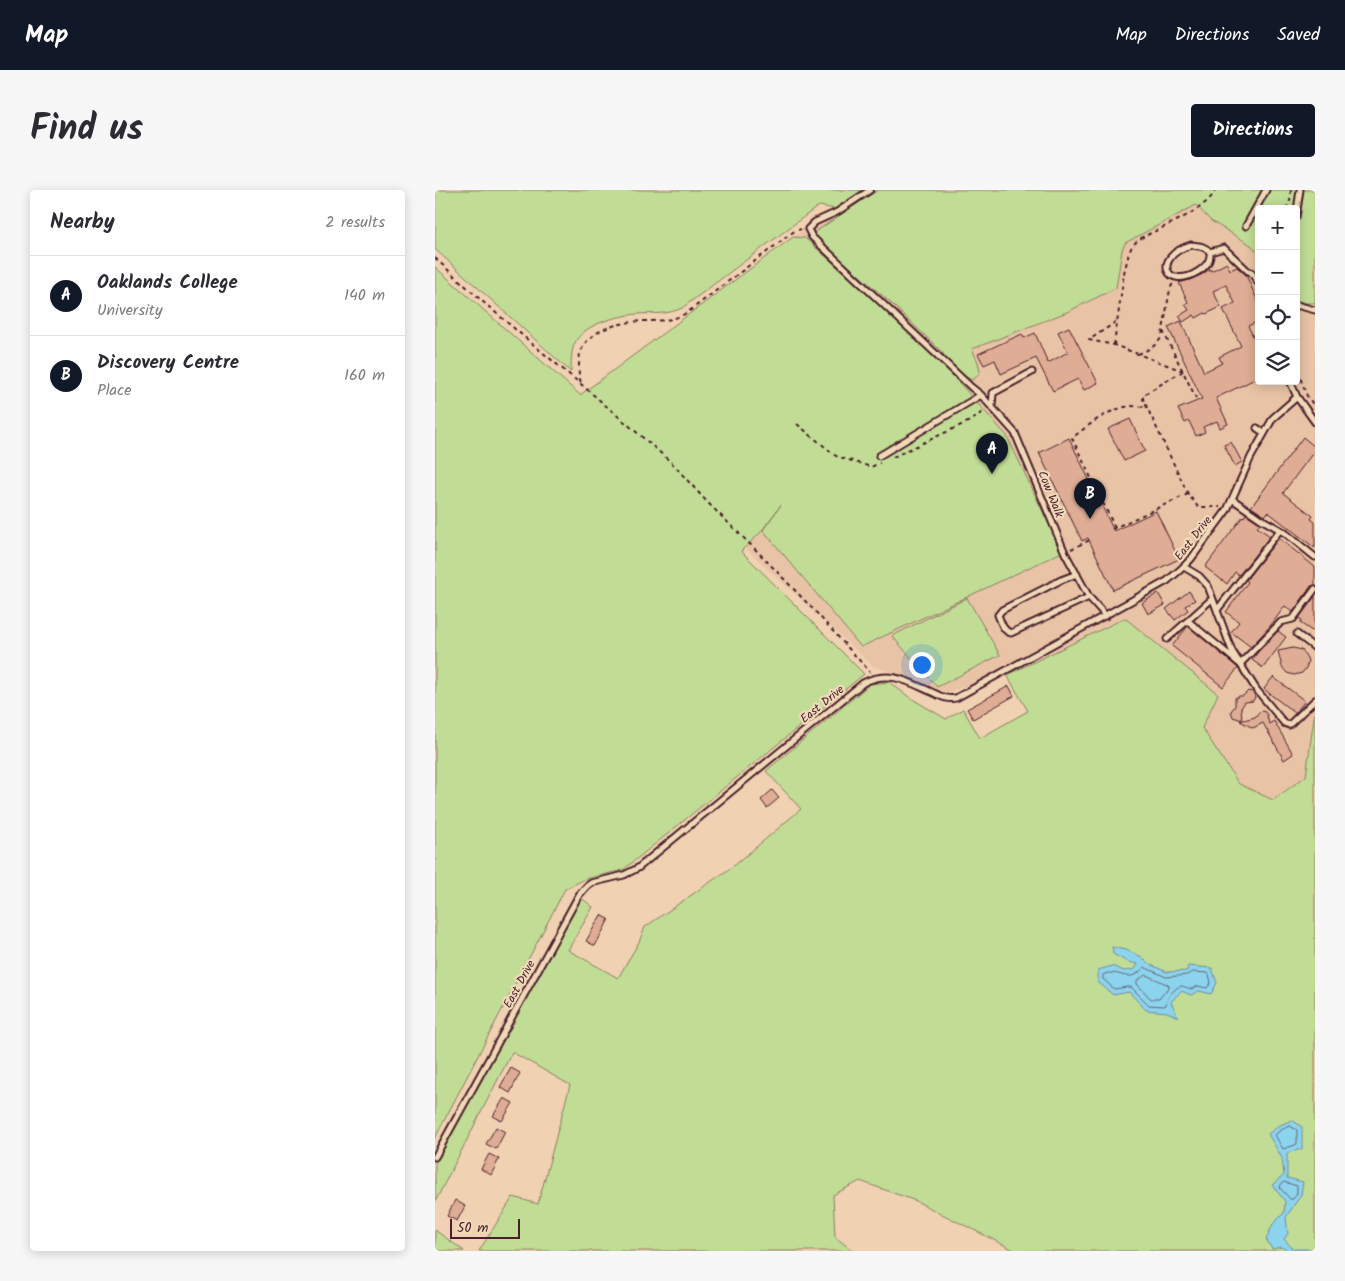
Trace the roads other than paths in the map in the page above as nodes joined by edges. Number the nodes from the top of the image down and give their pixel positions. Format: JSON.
{"nodes":[{"id":1,"x":870,"y":190,"type":"edge"},
{"id":2,"x":1266,"y":190,"type":"edge"},
{"id":3,"x":1301,"y":190,"type":"edge"},
{"id":4,"x":1298,"y":205,"type":"edge"},
{"id":5,"x":1246,"y":226,"type":"dead end"},
{"id":6,"x":1210,"y":252,"type":"junction"},
{"id":7,"x":1255,"y":278,"type":"edge"},
{"id":8,"x":1300,"y":306,"type":"edge"},
{"id":9,"x":1315,"y":310,"type":"edge"},
{"id":10,"x":1032,"y":372,"type":"dead end"},
{"id":11,"x":1292,"y":385,"type":"edge"},
{"id":12,"x":981,"y":394,"type":"junction"},
{"id":13,"x":1297,"y":397,"type":"junction"},
{"id":14,"x":992,"y":408,"type":"junction"},
{"id":15,"x":1315,"y":422,"type":"edge"},
{"id":16,"x":1257,"y":428,"type":"dead end"},
{"id":17,"x":1264,"y":434,"type":"junction"},
{"id":18,"x":879,"y":456,"type":"dead end"},
{"id":19,"x":1232,"y":499,"type":"junction"},
{"id":20,"x":1279,"y":530,"type":"junction"},
{"id":21,"x":1315,"y":558,"type":"edge"},
{"id":22,"x":1184,"y":567,"type":"junction"},
{"id":23,"x":1077,"y":574,"type":"junction"},
{"id":24,"x":1315,"y":589,"type":"edge"},
{"id":25,"x":1089,"y":597,"type":"junction"},
{"id":26,"x":1212,"y":599,"type":"junction"},
{"id":27,"x":1217,"y":610,"type":"junction"},
{"id":28,"x":1106,"y":616,"type":"junction"},
{"id":29,"x":1188,"y":621,"type":"junction"},
{"id":30,"x":1297,"y":634,"type":"dead end"},
{"id":31,"x":1167,"y":639,"type":"dead end"},
{"id":32,"x":1314,"y":645,"type":"edge"},
{"id":33,"x":1240,"y":664,"type":"junction"},
{"id":34,"x":1315,"y":700,"type":"edge"},
{"id":35,"x":435,"y":1157,"type":"edge"}],
"edges":[{"from":1,"to":12,"type":"lane","name":"Cow Walk"},
{"from":2,"to":5,"type":"lane"},
{"from":3,"to":4,"type":"lane"},
{"from":6,"to":6,"type":"lane"},
{"from":6,"to":7,"type":"lane"},
{"from":8,"to":9,"type":"lane"},
{"from":10,"to":14,"type":"lane"},
{"from":11,"to":13,"type":"lane"},
{"from":12,"to":14,"type":"lane","name":"Cow Walk"},
{"from":12,"to":18,"type":"lane"},
{"from":13,"to":15,"type":"lane"},
{"from":13,"to":17,"type":"lane","name":"East Drive"},
{"from":14,"to":23,"type":"lane","name":"Cow Walk"},
{"from":16,"to":17,"type":"lane"},
{"from":17,"to":19,"type":"lane","name":"East Drive"},
{"from":19,"to":20,"type":"lane"},
{"from":19,"to":22,"type":"lane","name":"East Drive"},
{"from":20,"to":21,"type":"lane"},
{"from":20,"to":27,"type":"lane"},
{"from":22,"to":26,"type":"lane"},
{"from":22,"to":28,"type":"lane","name":"East Drive"},
{"from":23,"to":25,"type":"lane","name":"Cow Walk"},
{"from":23,"to":25,"type":"lane"},
{"from":24,"to":33,"type":"lane"},
{"from":25,"to":28,"type":"lane","name":"Cow Walk"},
{"from":26,"to":27,"type":"lane"},
{"from":26,"to":29,"type":"lane"},
{"from":27,"to":33,"type":"lane"},
{"from":28,"to":35,"type":"lane","name":"East Drive"},
{"from":29,"to":31,"type":"lane"},
{"from":29,"to":33,"type":"lane"},
{"from":30,"to":32,"type":"lane"},
{"from":33,"to":34,"type":"lane"}]}
